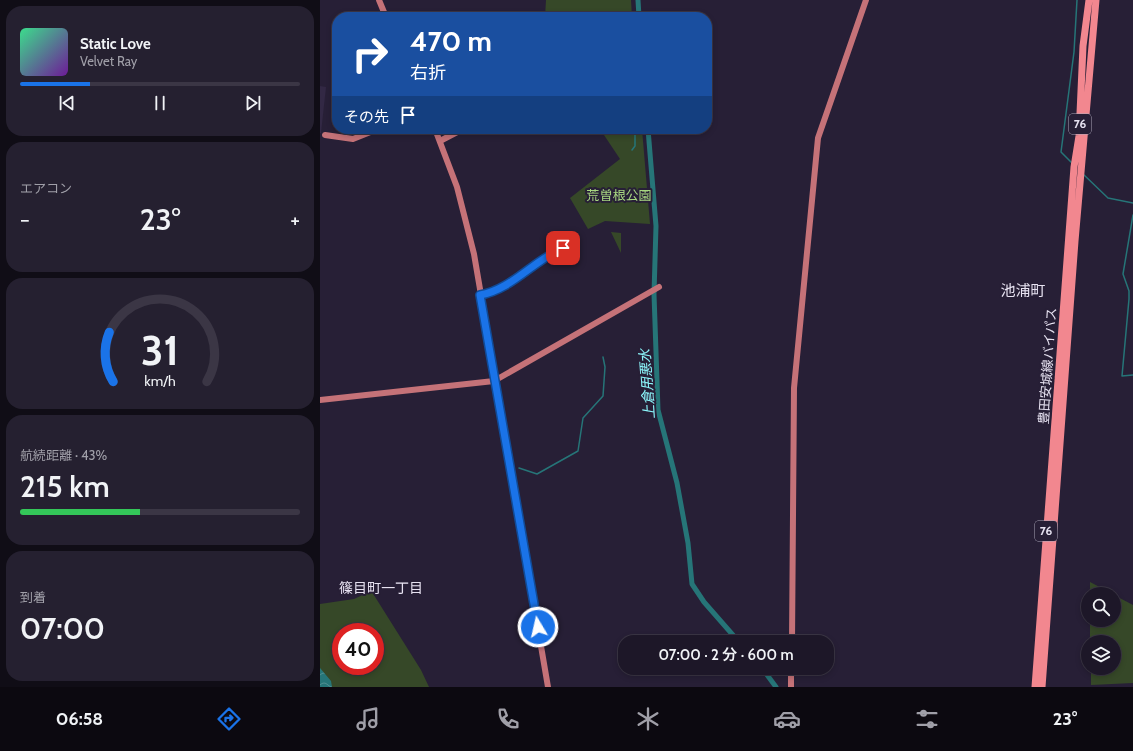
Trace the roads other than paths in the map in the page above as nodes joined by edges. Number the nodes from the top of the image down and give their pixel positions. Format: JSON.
{"nodes":[{"id":1,"x":379,"y":0,"type":"edge"},
{"id":2,"x":866,"y":0,"type":"edge"},
{"id":3,"x":1089,"y":0,"type":"edge"},
{"id":4,"x":1096,"y":0,"type":"edge"},
{"id":5,"x":384,"y":12,"type":"edge"},
{"id":6,"x":366,"y":134,"type":"edge"},
{"id":7,"x":437,"y":134,"type":"edge"},
{"id":8,"x":453,"y":134,"type":"edge"},
{"id":9,"x":324,"y":135,"type":"dead end"},
{"id":10,"x":440,"y":140,"type":"junction"},
{"id":11,"x":563,"y":248,"type":"dead end"},
{"id":12,"x":656,"y":288,"type":"dead end"},
{"id":13,"x":480,"y":295,"type":"junction"},
{"id":14,"x":494,"y":381,"type":"junction"},
{"id":15,"x":320,"y":400,"type":"edge"},
{"id":16,"x":792,"y":635,"type":"edge"},
{"id":17,"x":791,"y":675,"type":"edge"},
{"id":18,"x":548,"y":687,"type":"edge"},
{"id":19,"x":791,"y":687,"type":"edge"},
{"id":20,"x":1035,"y":687,"type":"edge"},
{"id":21,"x":1042,"y":687,"type":"edge"}],
"edges":[{"from":1,"to":5,"type":"street"},
{"from":2,"to":16,"type":"street"},
{"from":3,"to":20,"type":"main road","name":"豊田安城線バイパス","number":"76"},
{"from":4,"to":21,"type":"main road","name":"豊田安城線バイパス","number":"76"},
{"from":6,"to":9,"type":"street"},
{"from":7,"to":10,"type":"street"},
{"from":8,"to":10,"type":"street"},
{"from":10,"to":13,"type":"street"},
{"from":11,"to":13,"type":"street"},
{"from":12,"to":14,"type":"street"},
{"from":13,"to":14,"type":"street"},
{"from":14,"to":15,"type":"street"},
{"from":14,"to":18,"type":"street"},
{"from":17,"to":19,"type":"street"}]}
